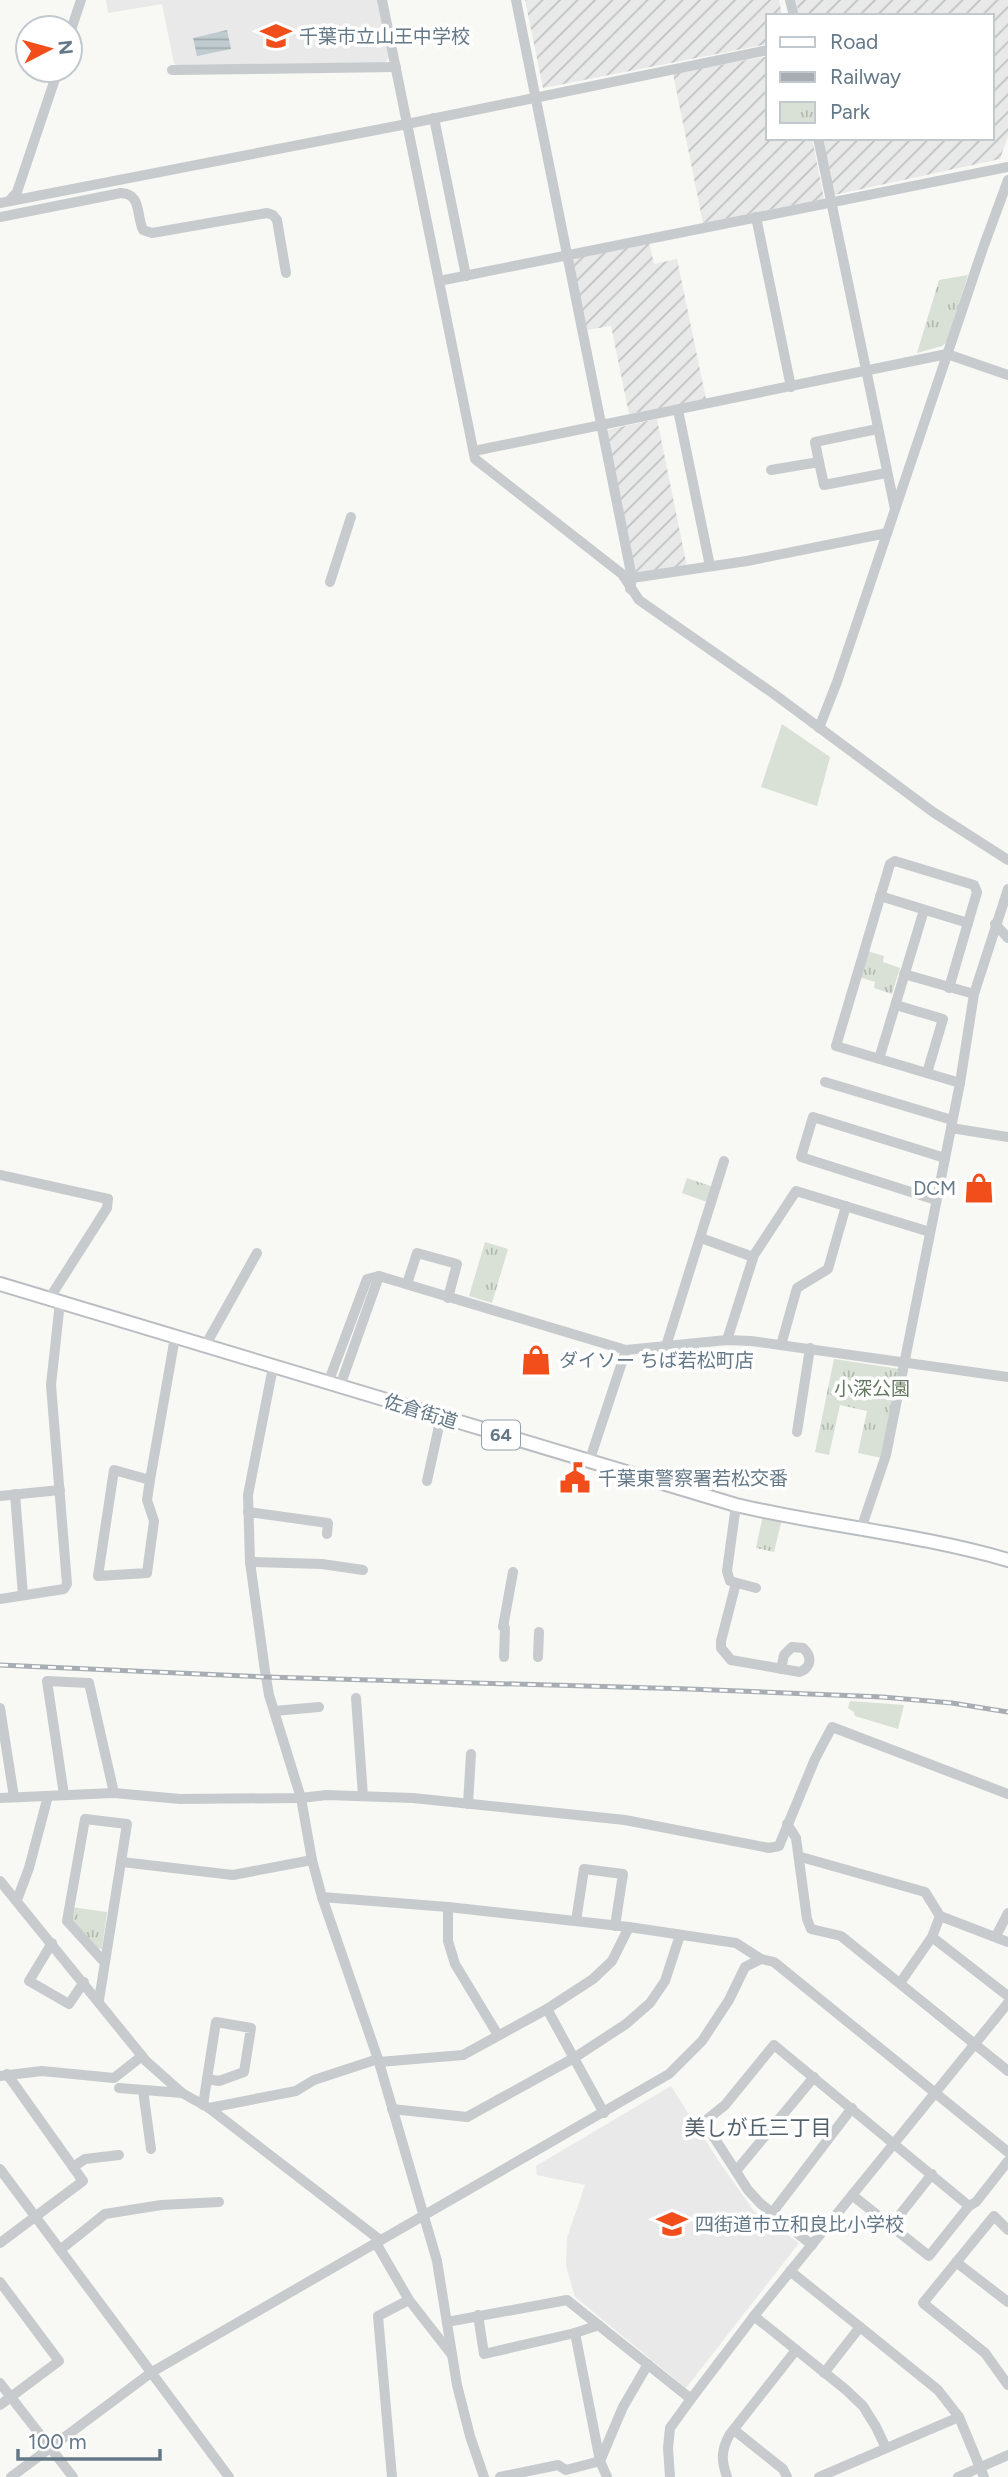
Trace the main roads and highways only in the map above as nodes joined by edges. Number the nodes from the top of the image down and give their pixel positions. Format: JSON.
{"nodes":[{"id":1,"x":0,"y":1284,"type":"edge"},
{"id":2,"x":1008,"y":1560,"type":"edge"}],
"edges":[{"from":1,"to":2,"type":"main road","name":"佐倉街道","number":"64"}]}
